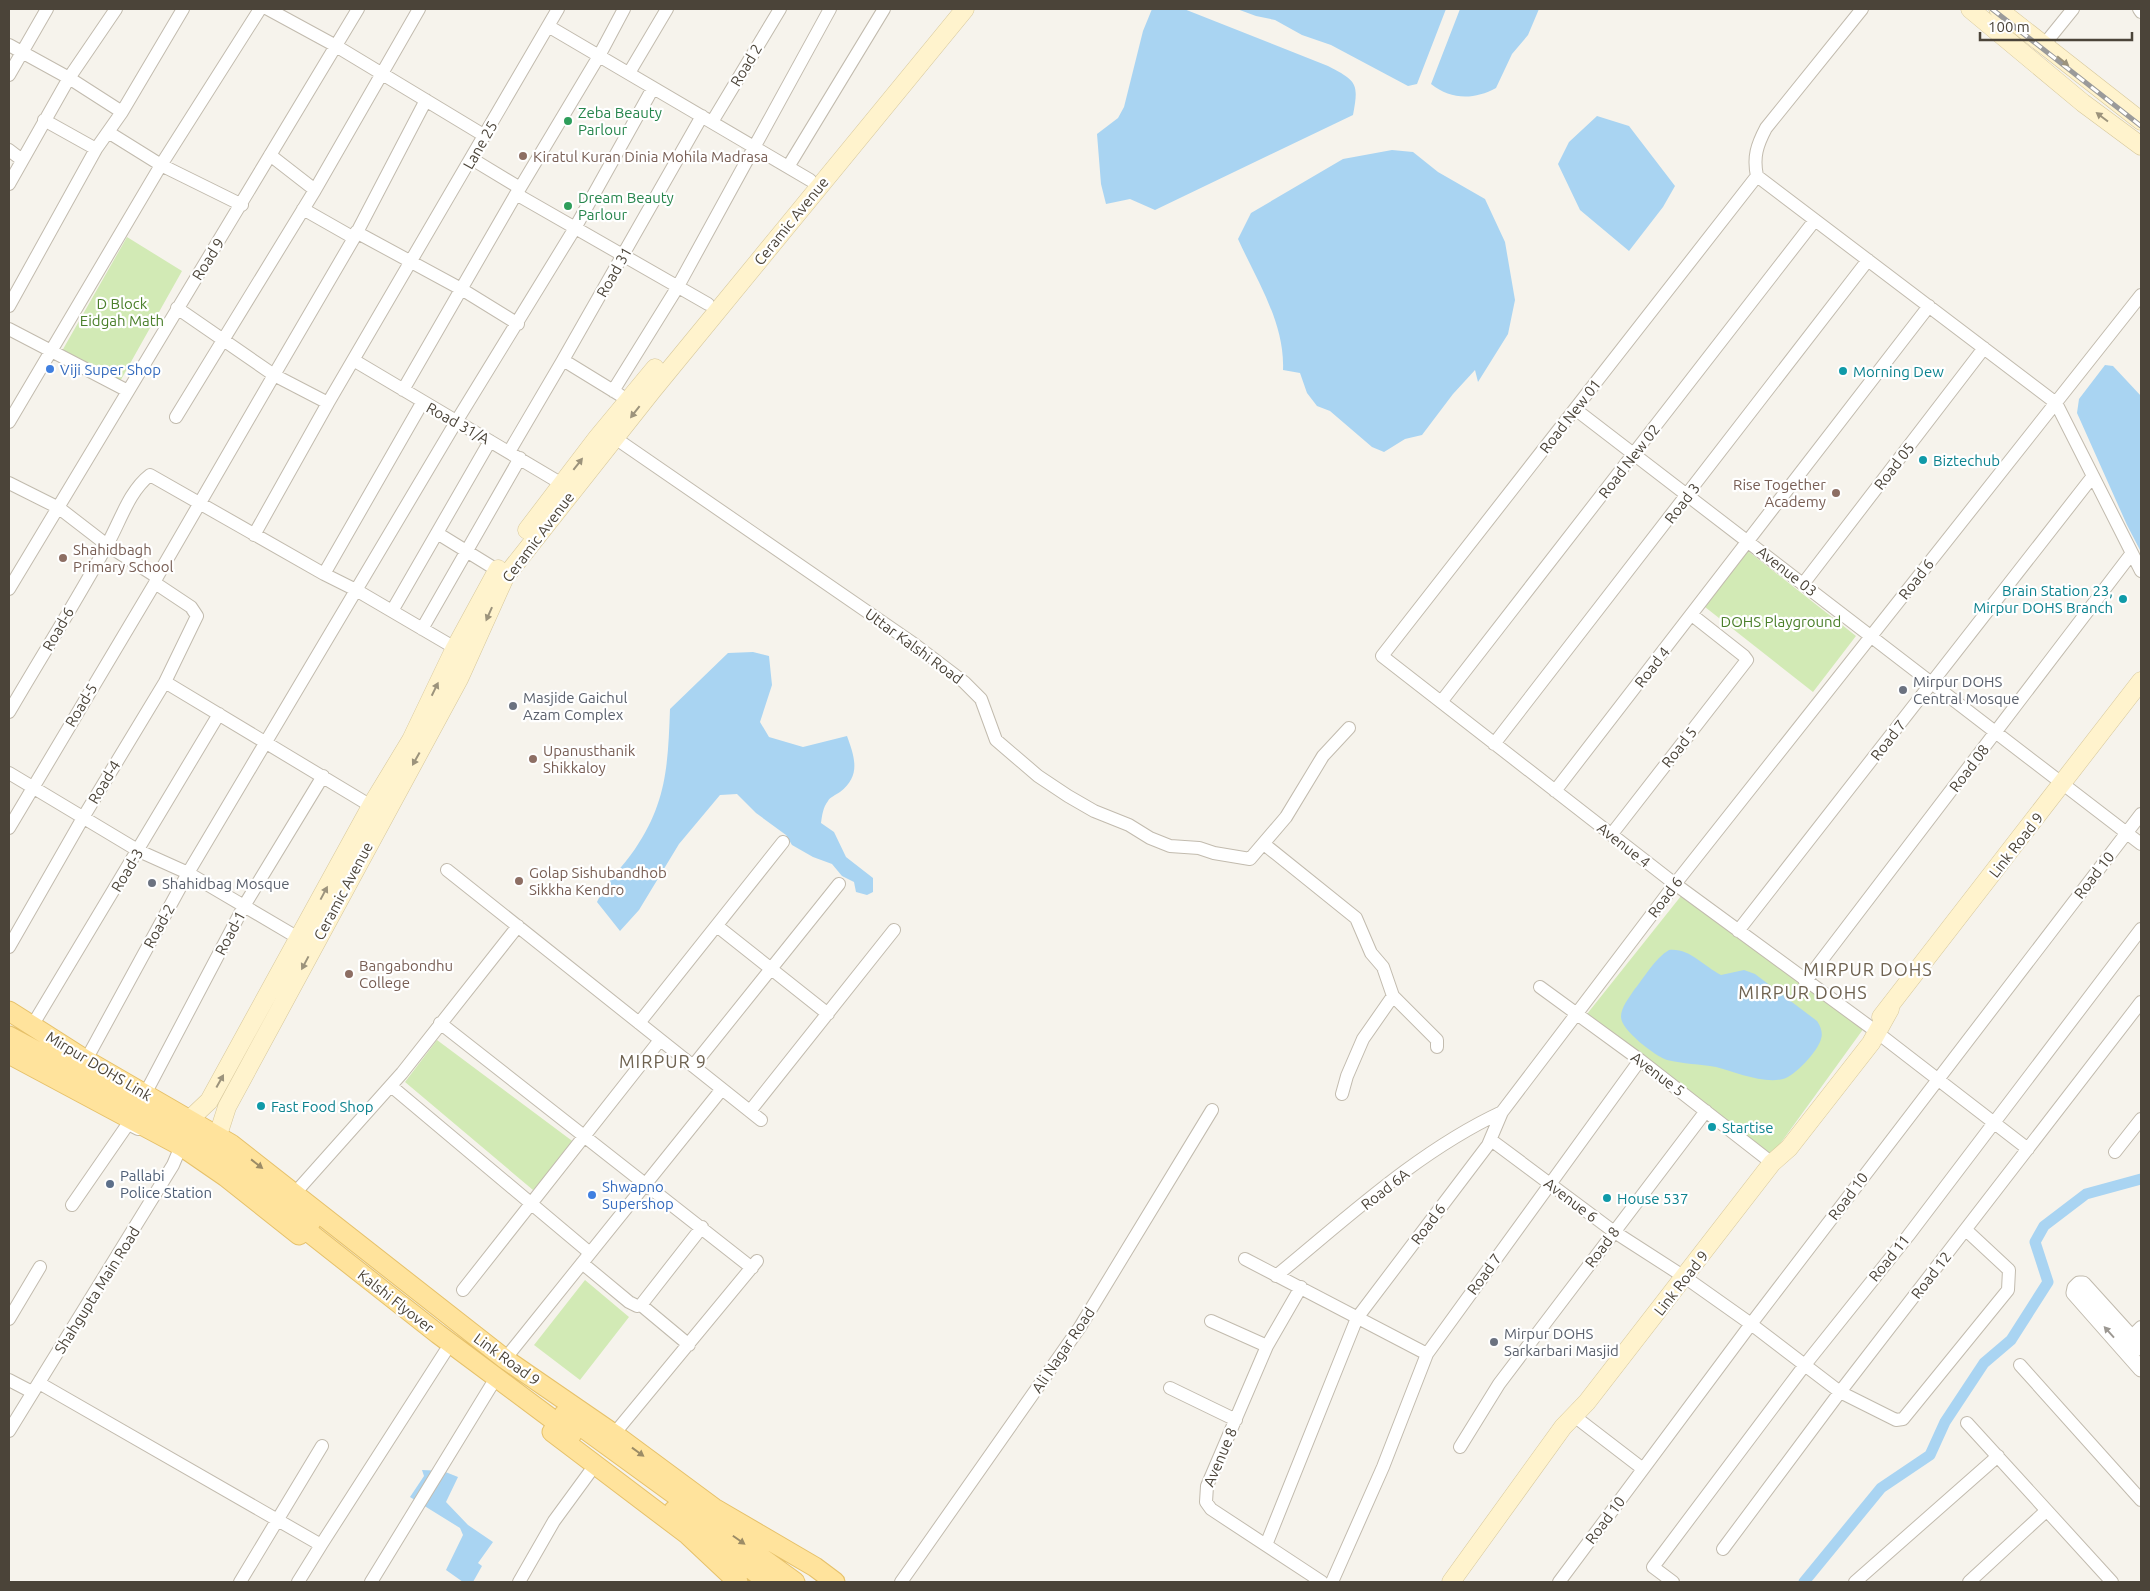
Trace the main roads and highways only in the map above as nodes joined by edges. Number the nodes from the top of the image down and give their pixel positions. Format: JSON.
{"nodes":[{"id":1,"x":950,"y":9,"type":"edge"},
{"id":2,"x":965,"y":9,"type":"edge"},
{"id":3,"x":1970,"y":9,"type":"edge"},
{"id":4,"x":1998,"y":9,"type":"edge"},
{"id":5,"x":2141,"y":121,"type":"edge"},
{"id":6,"x":2141,"y":146,"type":"edge"},
{"id":7,"x":2141,"y":681,"type":"edge"},
{"id":8,"x":9,"y":1011,"type":"edge"},
{"id":9,"x":9,"y":1036,"type":"edge"},
{"id":10,"x":9,"y":1045,"type":"edge"},
{"id":11,"x":9,"y":1054,"type":"edge"},
{"id":12,"x":190,"y":1119,"type":"junction"},
{"id":13,"x":218,"y":1135,"type":"junction"},
{"id":14,"x":187,"y":1150,"type":"joint"},
{"id":15,"x":1577,"y":1418,"type":"junction"},
{"id":16,"x":819,"y":1574,"type":"edge"},
{"id":17,"x":738,"y":1582,"type":"edge"},
{"id":18,"x":768,"y":1582,"type":"edge"},
{"id":19,"x":795,"y":1582,"type":"edge"},
{"id":20,"x":835,"y":1582,"type":"edge"},
{"id":21,"x":1451,"y":1582,"type":"edge"},
{"id":22,"x":1465,"y":1582,"type":"edge"}],
"edges":[{"from":12,"to":1,"type":"main road","name":"Ceramic Avenue","one_way":true},
{"from":2,"to":13,"type":"main road","name":"Ceramic Avenue","one_way":true},
{"from":6,"to":3,"type":"main road","one_way":true},
{"from":4,"to":5,"type":"main road","one_way":true},
{"from":7,"to":15,"type":"main road","name":"Link Road 9"},
{"from":8,"to":12,"type":"main road","name":"Mirpur DOHS Link"},
{"from":9,"to":19,"type":"main road","one_way":true},
{"from":10,"to":18,"type":"main road","name":"Kalshi Flyover"},
{"from":11,"to":14,"type":"main road","name":"Mirpur DOHS Link"},
{"from":12,"to":13,"type":"main road","name":"Link Road 9"},
{"from":13,"to":16,"type":"main road","name":"Link Road 9","one_way":true},
{"from":14,"to":17,"type":"main road","name":"Link Road 9"},
{"from":15,"to":21,"type":"main road","name":"Link Road 9"},
{"from":15,"to":22,"type":"main road","name":"Link Road 9"},
{"from":16,"to":20,"type":"main road","name":"Link Road 9"}]}
